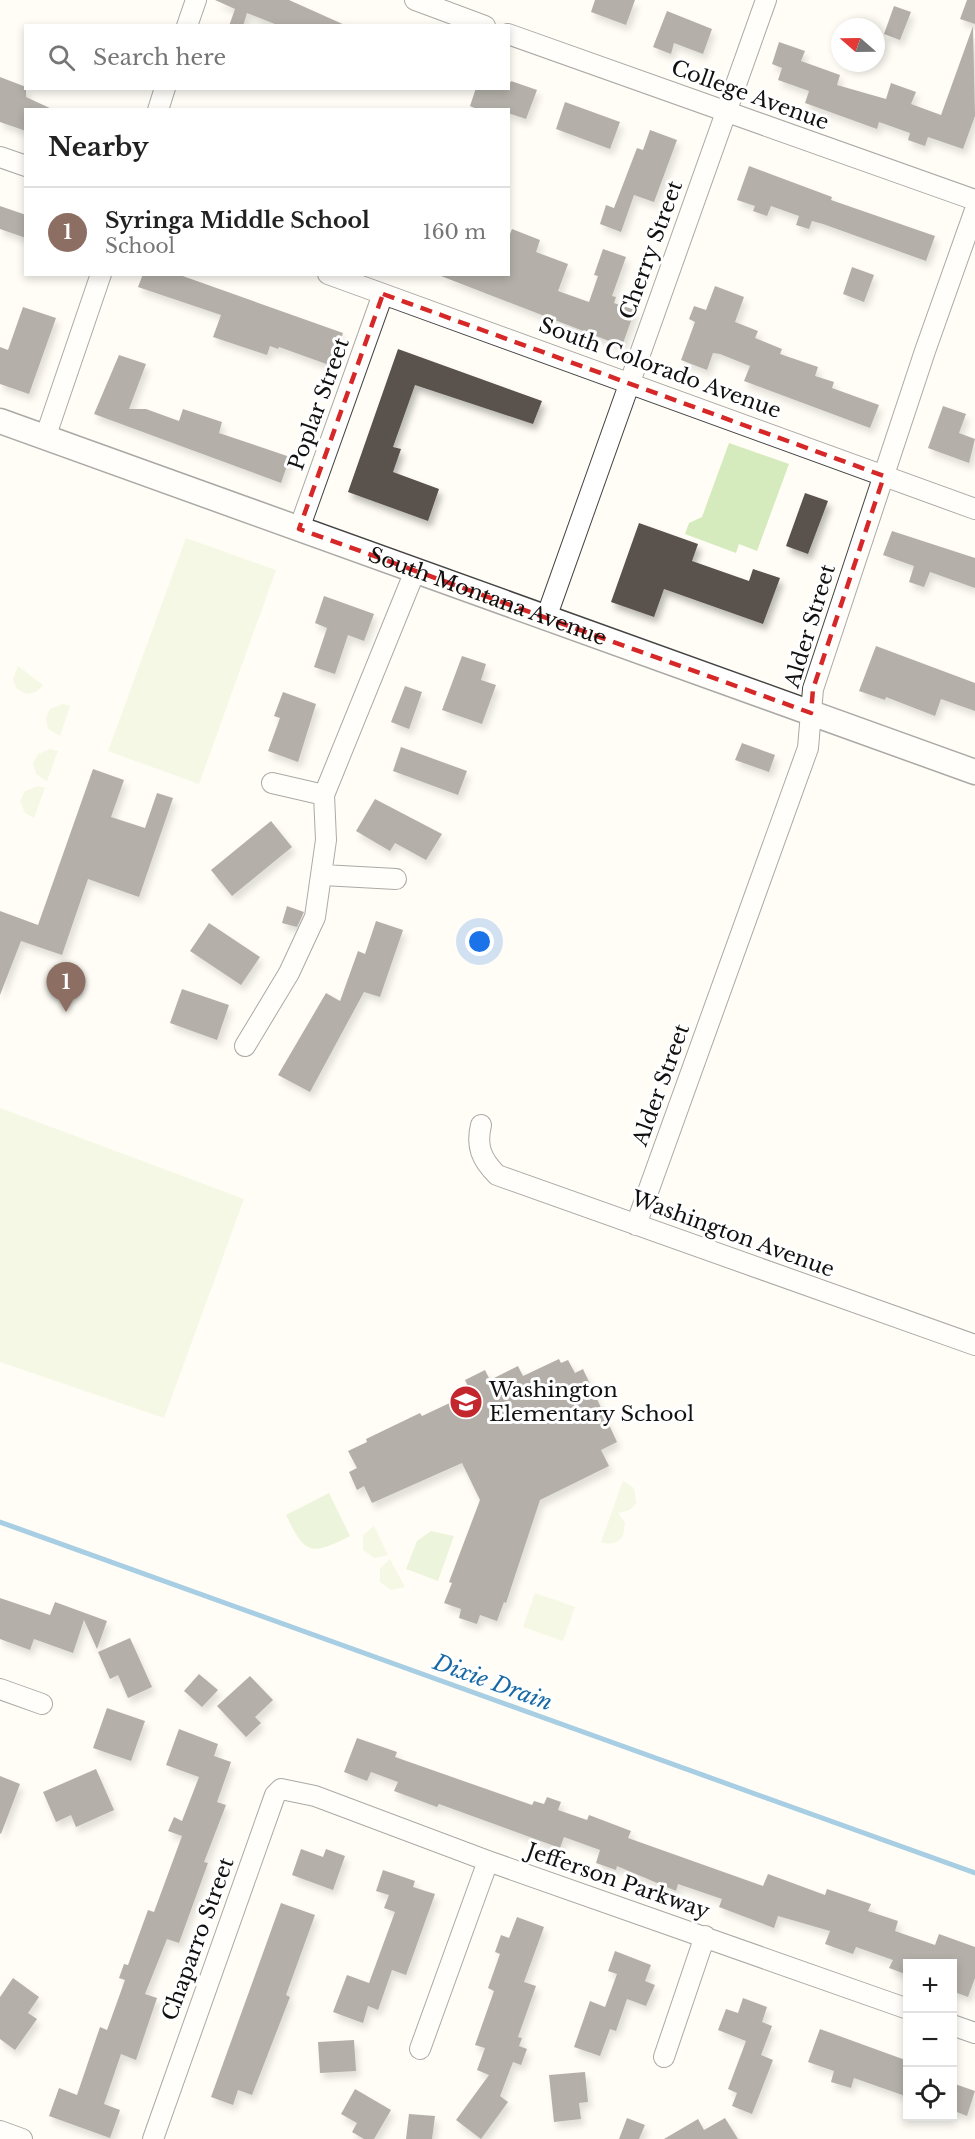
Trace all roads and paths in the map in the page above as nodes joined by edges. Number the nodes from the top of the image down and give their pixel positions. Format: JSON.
{"nodes":[{"id":1,"x":196,"y":0,"type":"edge"},
{"id":2,"x":415,"y":0,"type":"edge"},
{"id":3,"x":766,"y":0,"type":"edge"},
{"id":4,"x":188,"y":24,"type":"edge"},
{"id":5,"x":480,"y":24,"type":"edge"},
{"id":6,"x":510,"y":35,"type":"edge"},
{"id":7,"x":164,"y":90,"type":"edge"},
{"id":8,"x":159,"y":108,"type":"edge"},
{"id":9,"x":726,"y":112,"type":"junction"},
{"id":10,"x":0,"y":157,"type":"edge"},
{"id":11,"x":24,"y":165,"type":"edge"},
{"id":12,"x":975,"y":200,"type":"edge"},
{"id":13,"x":975,"y":210,"type":"edge"},
{"id":14,"x":100,"y":276,"type":"edge"},
{"id":15,"x":334,"y":276,"type":"edge"},
{"id":16,"x":383,"y":294,"type":"junction"},
{"id":17,"x":629,"y":382,"type":"junction"},
{"id":18,"x":0,"y":422,"type":"edge"},
{"id":19,"x":45,"y":438,"type":"junction"},
{"id":20,"x":884,"y":476,"type":"junction"},
{"id":21,"x":975,"y":509,"type":"edge"},
{"id":22,"x":299,"y":529,"type":"junction"},
{"id":23,"x":415,"y":571,"type":"junction"},
{"id":24,"x":546,"y":618,"type":"junction"},
{"id":25,"x":811,"y":713,"type":"junction"},
{"id":26,"x":975,"y":772,"type":"edge"},
{"id":27,"x":272,"y":783,"type":"dead end"},
{"id":28,"x":324,"y":795,"type":"junction"},
{"id":29,"x":322,"y":875,"type":"junction"},
{"id":30,"x":396,"y":879,"type":"dead end"},
{"id":31,"x":245,"y":1046,"type":"dead end"},
{"id":32,"x":481,"y":1125,"type":"dead end"},
{"id":33,"x":636,"y":1225,"type":"junction"},
{"id":34,"x":975,"y":1345,"type":"edge"},
{"id":35,"x":0,"y":1689,"type":"edge"},
{"id":36,"x":42,"y":1704,"type":"dead end"},
{"id":37,"x":313,"y":1796,"type":"joint"},
{"id":38,"x":488,"y":1861,"type":"junction"},
{"id":39,"x":705,"y":1936,"type":"junction"},
{"id":40,"x":903,"y":2007,"type":"edge"},
{"id":41,"x":957,"y":2027,"type":"edge"},
{"id":42,"x":975,"y":2033,"type":"edge"},
{"id":43,"x":420,"y":2049,"type":"dead end"},
{"id":44,"x":664,"y":2057,"type":"dead end"},
{"id":45,"x":0,"y":2131,"type":"edge"},
{"id":46,"x":22,"y":2139,"type":"edge"},
{"id":47,"x":153,"y":2139,"type":"edge"}],
"edges":[{"from":1,"to":4,"type":"street"},
{"from":2,"to":5,"type":"street"},
{"from":3,"to":9,"type":"street","name":"Cherry Street"},
{"from":6,"to":9,"type":"street","name":"College Avenue"},
{"from":7,"to":8,"type":"street"},
{"from":9,"to":12,"type":"street","name":"College Avenue"},
{"from":9,"to":17,"type":"street","name":"Cherry Street"},
{"from":10,"to":11,"type":"street"},
{"from":13,"to":20,"type":"street","name":"Alder Street"},
{"from":14,"to":19,"type":"street"},
{"from":15,"to":16,"type":"street","name":"South Colorado Avenue"},
{"from":16,"to":17,"type":"street","name":"South Colorado Avenue"},
{"from":16,"to":22,"type":"street","name":"Poplar Street"},
{"from":17,"to":20,"type":"street","name":"South Colorado Avenue"},
{"from":17,"to":24,"type":"street","name":"Cherry Street"},
{"from":18,"to":19,"type":"street","name":"South Montana Avenue"},
{"from":19,"to":22,"type":"street","name":"South Montana Avenue"},
{"from":20,"to":21,"type":"street","name":"South Colorado Avenue"},
{"from":20,"to":25,"type":"street","name":"Alder Street"},
{"from":22,"to":23,"type":"street","name":"South Montana Avenue"},
{"from":23,"to":24,"type":"street","name":"South Montana Avenue"},
{"from":23,"to":28,"type":"street"},
{"from":24,"to":25,"type":"street","name":"South Montana Avenue"},
{"from":25,"to":26,"type":"street","name":"South Montana Avenue"},
{"from":25,"to":33,"type":"street","name":"Alder Street"},
{"from":27,"to":28,"type":"street"},
{"from":28,"to":29,"type":"street"},
{"from":29,"to":30,"type":"street"},
{"from":29,"to":31,"type":"street"},
{"from":32,"to":33,"type":"street","name":"Washington Avenue"},
{"from":33,"to":34,"type":"street","name":"Washington Avenue"},
{"from":35,"to":36,"type":"street"},
{"from":37,"to":38,"type":"street","name":"Jefferson Parkway"},
{"from":37,"to":47,"type":"street","name":"Chaparro Street"},
{"from":38,"to":39,"type":"street","name":"Jefferson Parkway"},
{"from":38,"to":43,"type":"street"},
{"from":39,"to":40,"type":"street","name":"Jefferson Parkway"},
{"from":39,"to":44,"type":"street"},
{"from":41,"to":42,"type":"street"},
{"from":45,"to":46,"type":"street"}]}
